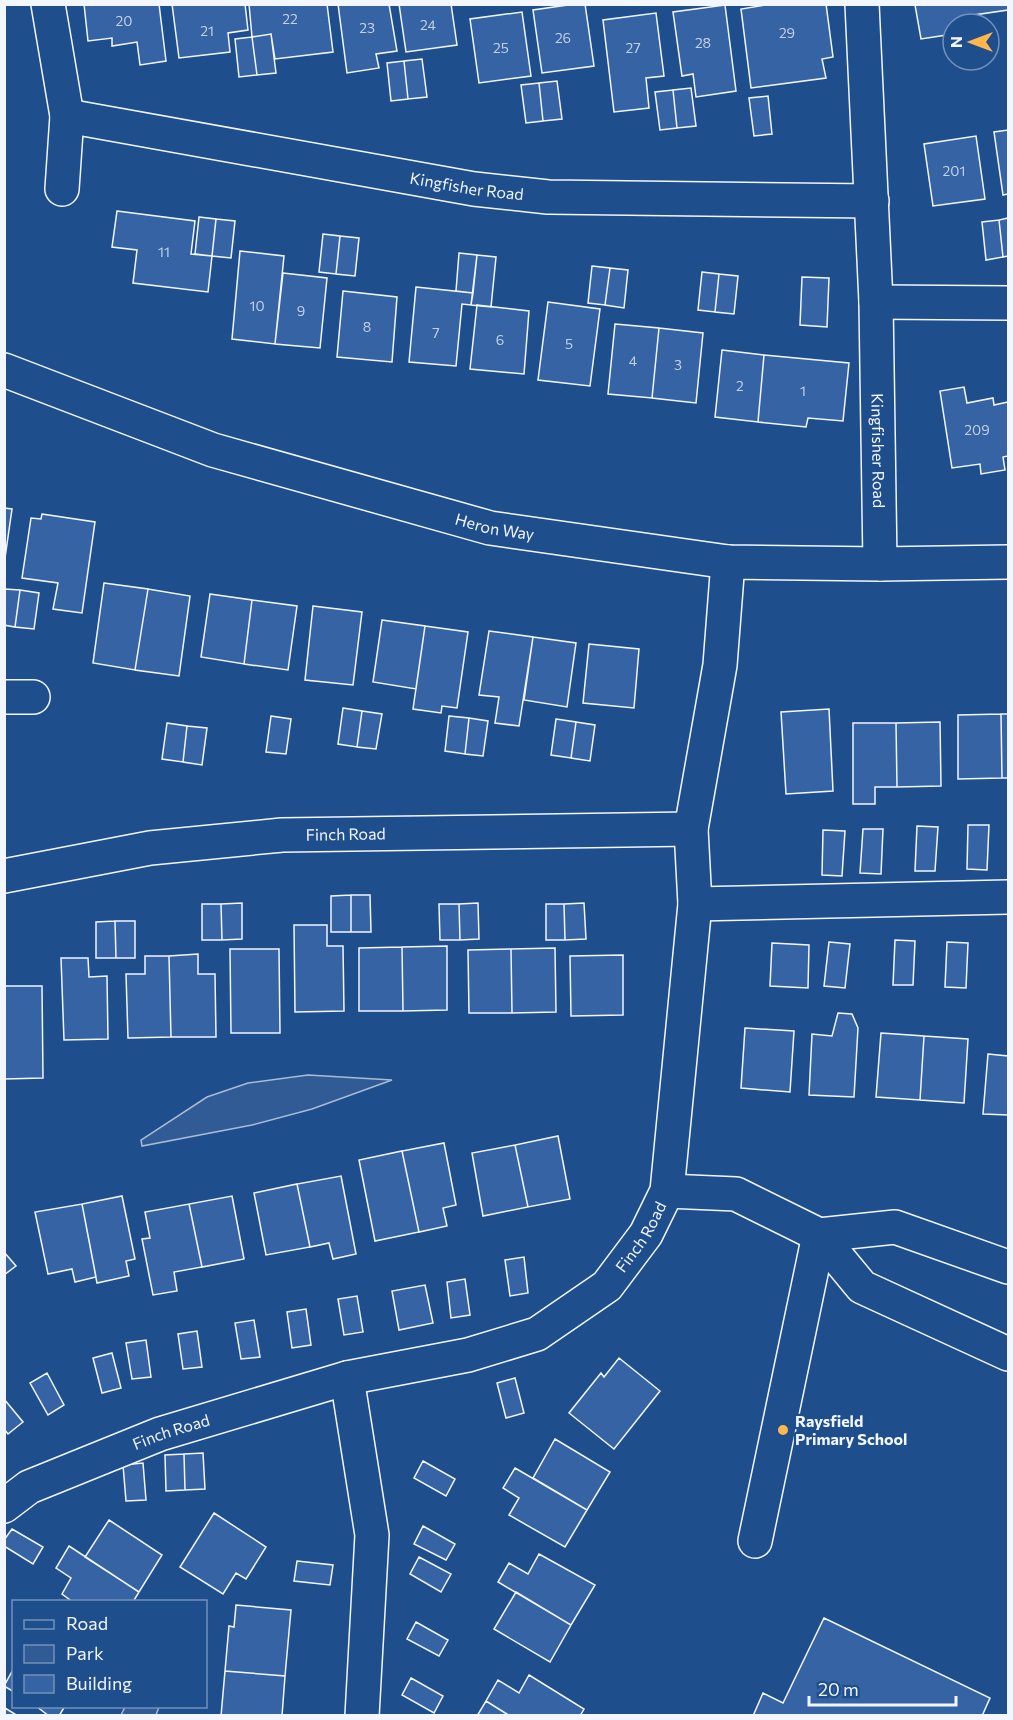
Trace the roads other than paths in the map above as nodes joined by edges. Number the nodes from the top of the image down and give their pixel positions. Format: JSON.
{"nodes":[{"id":1,"x":48,"y":4,"type":"edge"},
{"id":2,"x":861,"y":4,"type":"edge"},
{"id":3,"x":67,"y":117,"type":"junction"},
{"id":4,"x":62,"y":189,"type":"dead end"},
{"id":5,"x":872,"y":201,"type":"junction"},
{"id":6,"x":876,"y":302,"type":"junction"},
{"id":7,"x":1008,"y":303,"type":"edge"},
{"id":8,"x":4,"y":370,"type":"edge"},
{"id":9,"x":728,"y":562,"type":"junction"},
{"id":10,"x":1008,"y":562,"type":"edge"},
{"id":11,"x":880,"y":564,"type":"junction"},
{"id":12,"x":691,"y":828,"type":"junction"},
{"id":13,"x":4,"y":876,"type":"edge"},
{"id":14,"x":1008,"y":897,"type":"edge"},
{"id":15,"x":695,"y":904,"type":"junction"},
{"id":16,"x":667,"y":1191,"type":"junction"},
{"id":17,"x":819,"y":1234,"type":"junction"},
{"id":18,"x":1008,"y":1267,"type":"edge"},
{"id":19,"x":1008,"y":1354,"type":"edge"},
{"id":20,"x":347,"y":1378,"type":"junction"},
{"id":21,"x":4,"y":1506,"type":"edge"},
{"id":22,"x":755,"y":1540,"type":"dead end"},
{"id":23,"x":362,"y":1716,"type":"edge"}],
"edges":[{"from":1,"to":3,"type":"street"},
{"from":2,"to":5,"type":"street","name":"Kingfisher Road"},
{"from":3,"to":4,"type":"street"},
{"from":3,"to":5,"type":"street","name":"Kingfisher Road"},
{"from":5,"to":6,"type":"street","name":"Kingfisher Road"},
{"from":6,"to":7,"type":"street"},
{"from":6,"to":11,"type":"street","name":"Kingfisher Road"},
{"from":8,"to":9,"type":"street","name":"Heron Way"},
{"from":9,"to":11,"type":"street","name":"Heron Way"},
{"from":9,"to":12,"type":"street","name":"Finch Road"},
{"from":10,"to":11,"type":"street","name":"Heron Way"},
{"from":12,"to":13,"type":"street","name":"Finch Road"},
{"from":12,"to":15,"type":"street","name":"Finch Road"},
{"from":14,"to":15,"type":"street"},
{"from":15,"to":16,"type":"street","name":"Finch Road"},
{"from":16,"to":17,"type":"street"},
{"from":16,"to":20,"type":"street","name":"Finch Road"},
{"from":17,"to":18,"type":"street"},
{"from":17,"to":19,"type":"street"},
{"from":17,"to":22,"type":"street"},
{"from":20,"to":21,"type":"street","name":"Finch Road"},
{"from":20,"to":23,"type":"street"}]}
